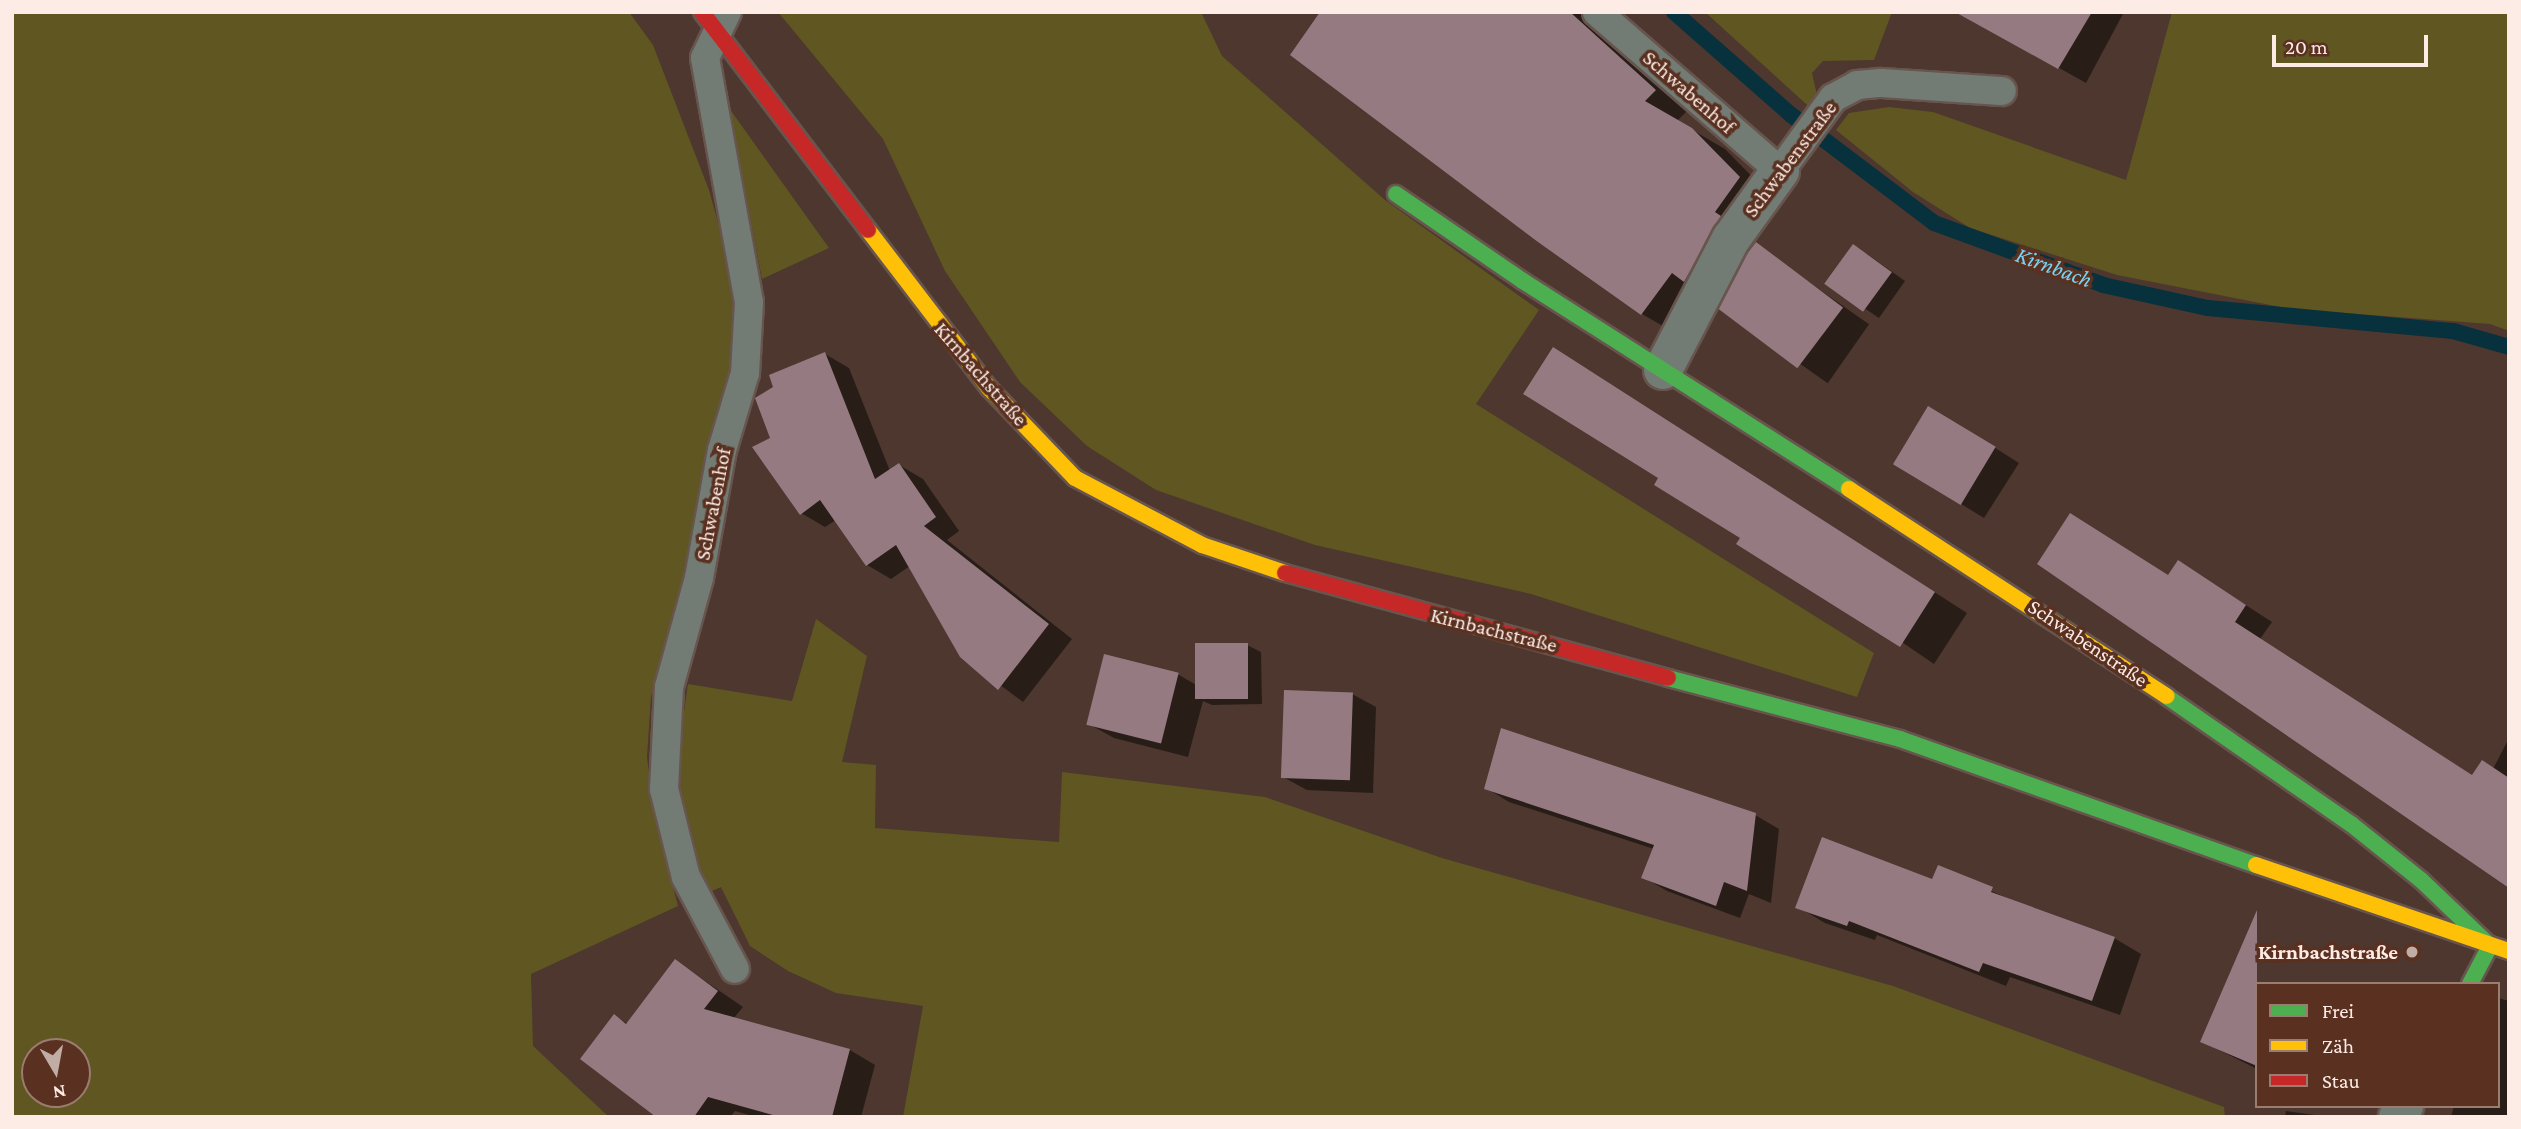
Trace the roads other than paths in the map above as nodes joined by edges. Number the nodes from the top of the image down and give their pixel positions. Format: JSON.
{"nodes":[{"id":1,"x":1597,"y":12,"type":"edge"},
{"id":2,"x":716,"y":18,"type":"edge"},
{"id":3,"x":2002,"y":91,"type":"dead end"},
{"id":4,"x":1789,"y":157,"type":"junction"},
{"id":5,"x":1396,"y":194,"type":"dead end"},
{"id":6,"x":1663,"y":370,"type":"junction"},
{"id":7,"x":2490,"y":946,"type":"junction"},
{"id":8,"x":2509,"y":951,"type":"edge"},
{"id":9,"x":735,"y":969,"type":"dead end"},
{"id":10,"x":2471,"y":982,"type":"edge"}],
"edges":[{"from":1,"to":4,"type":"lane","name":"Schwabenhof"},
{"from":2,"to":7,"type":"main road","name":"Kirnbachstraße"},
{"from":2,"to":9,"type":"lane","name":"Schwabenhof"},
{"from":3,"to":4,"type":"lane","name":"Schwabenstraße"},
{"from":4,"to":6,"type":"street","name":"Schwabenstraße"},
{"from":5,"to":6,"type":"main road","name":"Schwabenstraße"},
{"from":6,"to":7,"type":"main road","name":"Schwabenstraße"},
{"from":7,"to":8,"type":"main road","name":"Kirnbachstraße"},
{"from":7,"to":10,"type":"main road"}]}
